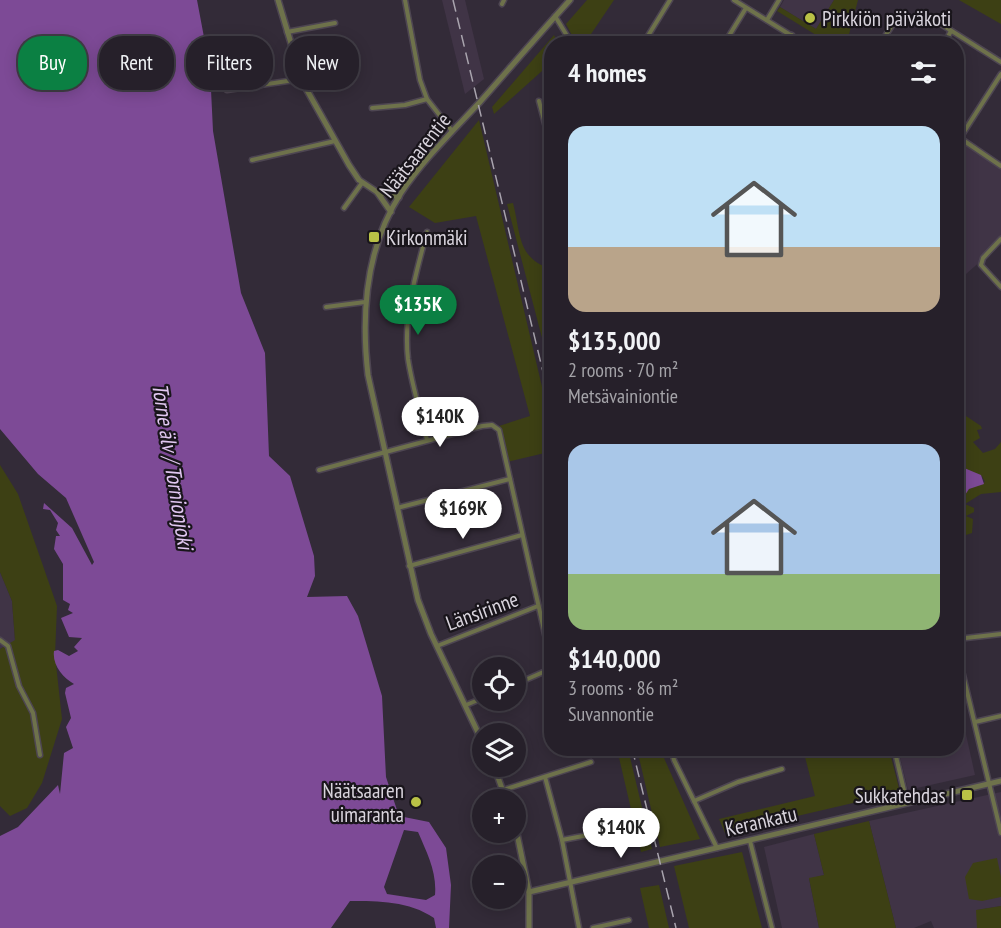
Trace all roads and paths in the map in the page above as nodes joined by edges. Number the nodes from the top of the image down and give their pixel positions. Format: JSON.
{"nodes":[{"id":1,"x":278,"y":0,"type":"edge"},
{"id":2,"x":405,"y":0,"type":"edge"},
{"id":3,"x":570,"y":0,"type":"edge"},
{"id":4,"x":670,"y":0,"type":"edge"},
{"id":5,"x":734,"y":0,"type":"edge"},
{"id":6,"x":779,"y":0,"type":"edge"},
{"id":7,"x":746,"y":8,"type":"junction"},
{"id":8,"x":922,"y":15,"type":"dead end"},
{"id":9,"x":555,"y":16,"type":"junction"},
{"id":10,"x":766,"y":20,"type":"junction"},
{"id":11,"x":335,"y":23,"type":"dead end"},
{"id":12,"x":893,"y":24,"type":"dead end"},
{"id":13,"x":951,"y":31,"type":"junction"},
{"id":14,"x":286,"y":32,"type":"junction"},
{"id":15,"x":792,"y":35,"type":"edge"},
{"id":16,"x":287,"y":36,"type":"edge"},
{"id":17,"x":567,"y":36,"type":"edge"},
{"id":18,"x":648,"y":36,"type":"edge"},
{"id":19,"x":729,"y":36,"type":"edge"},
{"id":20,"x":885,"y":36,"type":"edge"},
{"id":21,"x":948,"y":36,"type":"edge"},
{"id":22,"x":959,"y":36,"type":"edge"},
{"id":23,"x":964,"y":39,"type":"edge"},
{"id":24,"x":1001,"y":62,"type":"edge"},
{"id":25,"x":1001,"y":74,"type":"edge"},
{"id":26,"x":307,"y":90,"type":"edge"},
{"id":27,"x":427,"y":99,"type":"junction"},
{"id":28,"x":539,"y":101,"type":"dead end"},
{"id":29,"x":372,"y":108,"type":"dead end"},
{"id":30,"x":544,"y":120,"type":"edge"},
{"id":31,"x":964,"y":128,"type":"edge"},
{"id":32,"x":453,"y":132,"type":"junction"},
{"id":33,"x":335,"y":141,"type":"junction"},
{"id":34,"x":964,"y":141,"type":"edge"},
{"id":35,"x":252,"y":160,"type":"dead end"},
{"id":36,"x":1001,"y":166,"type":"edge"},
{"id":37,"x":362,"y":183,"type":"junction"},
{"id":38,"x":377,"y":192,"type":"junction"},
{"id":39,"x":399,"y":197,"type":"junction"},
{"id":40,"x":344,"y":208,"type":"dead end"},
{"id":41,"x":391,"y":212,"type":"junction"},
{"id":42,"x":427,"y":231,"type":"dead end"},
{"id":43,"x":1001,"y":239,"type":"edge"},
{"id":44,"x":1001,"y":287,"type":"edge"},
{"id":45,"x":365,"y":302,"type":"junction"},
{"id":46,"x":326,"y":307,"type":"dead end"},
{"id":47,"x":427,"y":440,"type":"junction"},
{"id":48,"x":384,"y":451,"type":"junction"},
{"id":49,"x":319,"y":470,"type":"dead end"},
{"id":50,"x":510,"y":479,"type":"junction"},
{"id":51,"x":396,"y":508,"type":"junction"},
{"id":52,"x":522,"y":535,"type":"junction"},
{"id":53,"x":409,"y":566,"type":"junction"},
{"id":54,"x":538,"y":606,"type":"junction"},
{"id":55,"x":544,"y":634,"type":"edge"},
{"id":56,"x":1001,"y":634,"type":"edge"},
{"id":57,"x":964,"y":638,"type":"edge"},
{"id":58,"x":0,"y":640,"type":"edge"},
{"id":59,"x":437,"y":646,"type":"junction"},
{"id":60,"x":544,"y":672,"type":"edge"},
{"id":61,"x":964,"y":678,"type":"edge"},
{"id":62,"x":526,"y":680,"type":"edge"},
{"id":63,"x":472,"y":703,"type":"edge"},
{"id":64,"x":466,"y":705,"type":"junction"},
{"id":65,"x":1001,"y":716,"type":"edge"},
{"id":66,"x":975,"y":722,"type":"junction"},
{"id":67,"x":474,"y":723,"type":"edge"},
{"id":68,"x":40,"y":755,"type":"dead end"},
{"id":69,"x":673,"y":756,"type":"edge"},
{"id":70,"x":896,"y":756,"type":"edge"},
{"id":71,"x":591,"y":762,"type":"dead end"},
{"id":72,"x":782,"y":769,"type":"dead end"},
{"id":73,"x":545,"y":777,"type":"junction"},
{"id":74,"x":1001,"y":781,"type":"edge"},
{"id":75,"x":989,"y":784,"type":"junction"},
{"id":76,"x":506,"y":789,"type":"edge"},
{"id":77,"x":694,"y":801,"type":"junction"},
{"id":78,"x":907,"y":803,"type":"junction"},
{"id":79,"x":604,"y":832,"type":"dead end"},
{"id":80,"x":1001,"y":833,"type":"edge"},
{"id":81,"x":562,"y":840,"type":"junction"},
{"id":82,"x":750,"y":841,"type":"junction"},
{"id":83,"x":519,"y":843,"type":"edge"},
{"id":84,"x":718,"y":849,"type":"junction"},
{"id":85,"x":570,"y":884,"type":"junction"},
{"id":86,"x":528,"y":892,"type":"junction"},
{"id":87,"x":629,"y":920,"type":"dead end"},
{"id":88,"x":529,"y":928,"type":"edge"},
{"id":89,"x":579,"y":928,"type":"edge"},
{"id":90,"x":593,"y":928,"type":"edge"},
{"id":91,"x":772,"y":928,"type":"edge"}],
"edges":[{"from":1,"to":14,"type":"street"},
{"from":2,"to":27,"type":"street"},
{"from":3,"to":9,"type":"street","name":"Näätsaarentie"},
{"from":4,"to":18,"type":"street"},
{"from":5,"to":7,"type":"street"},
{"from":6,"to":10,"type":"street"},
{"from":7,"to":10,"type":"street"},
{"from":7,"to":19,"type":"street"},
{"from":8,"to":13,"type":"street"},
{"from":9,"to":17,"type":"street"},
{"from":9,"to":32,"type":"street","name":"Näätsaarentie"},
{"from":10,"to":15,"type":"street"},
{"from":11,"to":14,"type":"street"},
{"from":12,"to":20,"type":"street"},
{"from":13,"to":21,"type":"street"},
{"from":13,"to":22,"type":"street"},
{"from":14,"to":16,"type":"street"},
{"from":23,"to":24,"type":"street"},
{"from":25,"to":31,"type":"street"},
{"from":26,"to":33,"type":"street"},
{"from":27,"to":29,"type":"street"},
{"from":27,"to":32,"type":"street"},
{"from":28,"to":30,"type":"street"},
{"from":32,"to":39,"type":"street","name":"Näätsaarentie"},
{"from":33,"to":35,"type":"street"},
{"from":33,"to":37,"type":"street"},
{"from":34,"to":36,"type":"street"},
{"from":37,"to":38,"type":"street"},
{"from":37,"to":40,"type":"street"},
{"from":38,"to":39,"type":"street"},
{"from":38,"to":41,"type":"street"},
{"from":39,"to":41,"type":"street","name":"Näätsaarentie"},
{"from":41,"to":45,"type":"street","name":"Näätsaarentie"},
{"from":42,"to":47,"type":"street"},
{"from":43,"to":44,"type":"street"},
{"from":45,"to":46,"type":"street"},
{"from":45,"to":48,"type":"street","name":"Näätsaarentie"},
{"from":47,"to":48,"type":"street"},
{"from":47,"to":50,"type":"street"},
{"from":48,"to":49,"type":"street"},
{"from":48,"to":51,"type":"street","name":"Näätsaarentie"},
{"from":50,"to":51,"type":"street"},
{"from":50,"to":52,"type":"street"},
{"from":51,"to":53,"type":"street","name":"Näätsaarentie"},
{"from":52,"to":53,"type":"street"},
{"from":52,"to":54,"type":"street"},
{"from":53,"to":59,"type":"street","name":"Näätsaarentie"},
{"from":54,"to":55,"type":"street"},
{"from":54,"to":59,"type":"street","name":"Länsirinne"},
{"from":56,"to":57,"type":"street"},
{"from":58,"to":68,"type":"street"},
{"from":59,"to":64,"type":"street","name":"Näätsaarentie"},
{"from":60,"to":62,"type":"street"},
{"from":61,"to":66,"type":"street"},
{"from":63,"to":64,"type":"street"},
{"from":64,"to":67,"type":"street","name":"Näätsaarentie"},
{"from":65,"to":66,"type":"street"},
{"from":66,"to":75,"type":"street"},
{"from":69,"to":77,"type":"street"},
{"from":70,"to":78,"type":"street"},
{"from":71,"to":73,"type":"street"},
{"from":72,"to":77,"type":"street"},
{"from":73,"to":76,"type":"street"},
{"from":73,"to":81,"type":"street"},
{"from":74,"to":75,"type":"street","name":"Kerankatu"},
{"from":75,"to":78,"type":"street","name":"Kerankatu"},
{"from":75,"to":80,"type":"street"},
{"from":77,"to":84,"type":"street"},
{"from":78,"to":82,"type":"street","name":"Kerankatu"},
{"from":79,"to":81,"type":"street"},
{"from":81,"to":85,"type":"street"},
{"from":82,"to":84,"type":"street","name":"Kerankatu"},
{"from":82,"to":91,"type":"street"},
{"from":83,"to":86,"type":"street"},
{"from":84,"to":85,"type":"street","name":"Kerankatu"},
{"from":85,"to":86,"type":"street","name":"Kerankatu"},
{"from":85,"to":89,"type":"street"},
{"from":86,"to":88,"type":"street"},
{"from":87,"to":90,"type":"street"}]}
